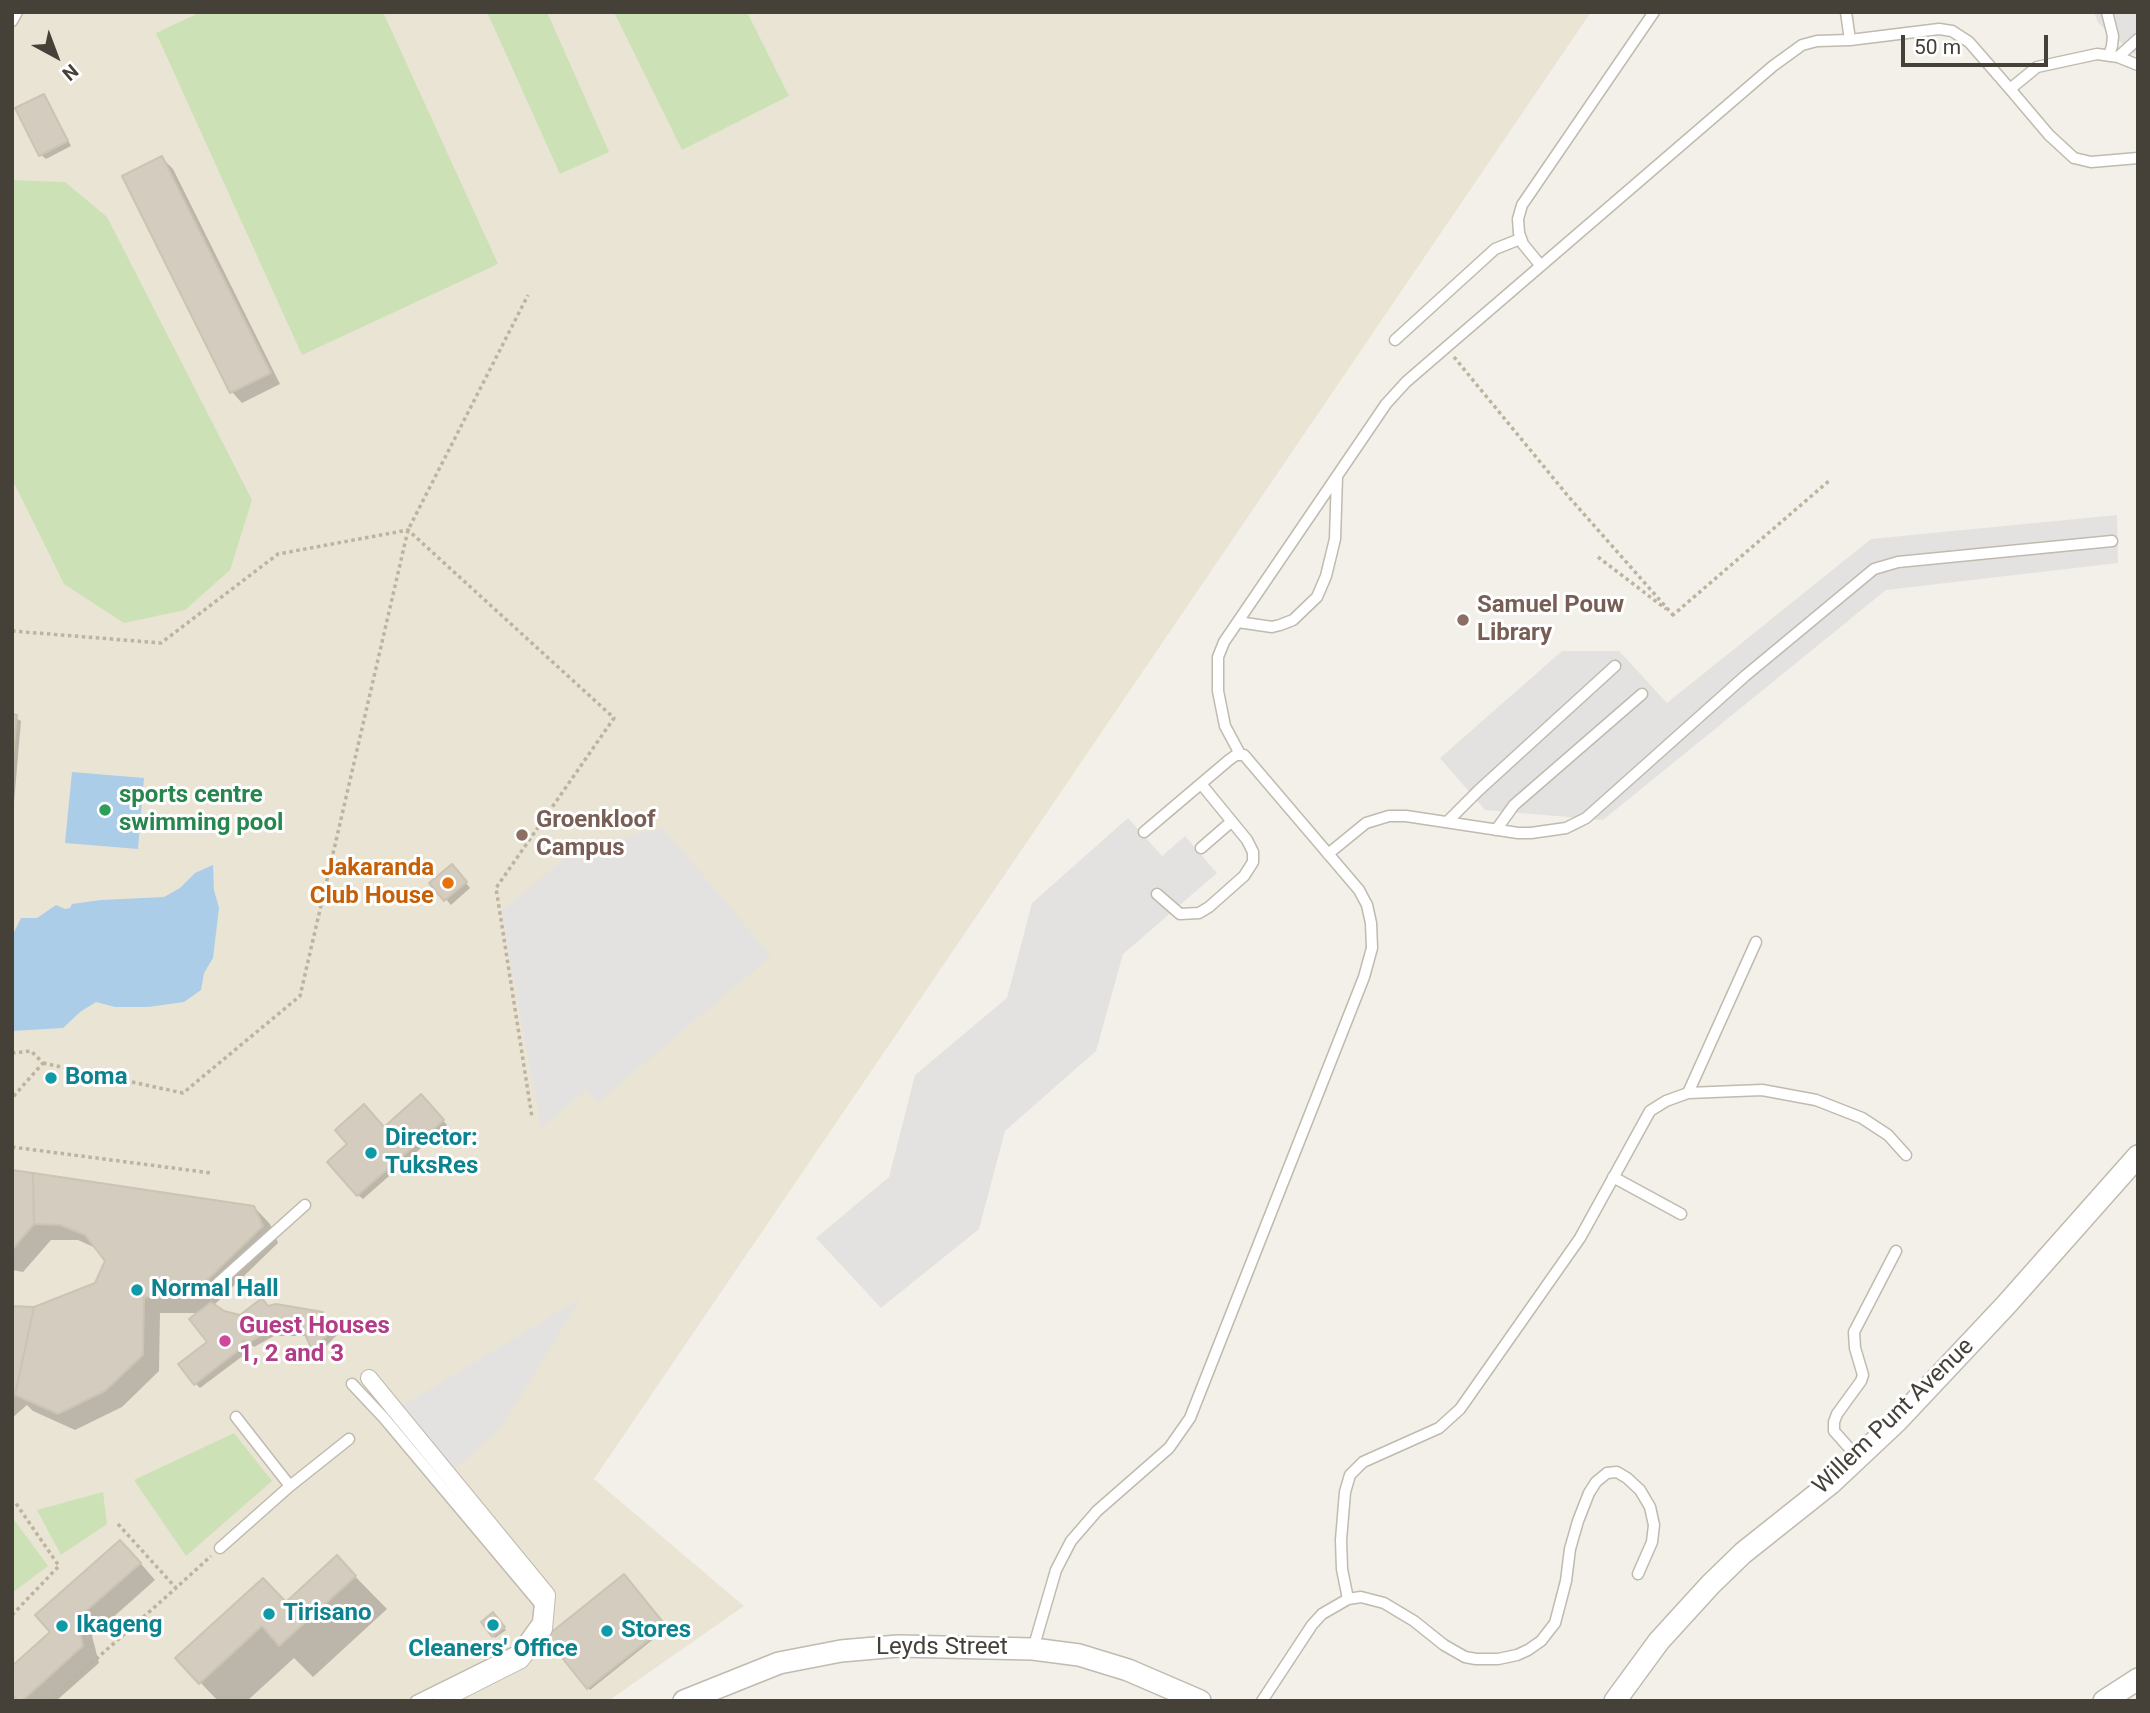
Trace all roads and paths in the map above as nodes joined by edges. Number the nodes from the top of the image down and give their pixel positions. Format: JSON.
{"nodes":[{"id":1,"x":17,"y":12,"type":"edge"},
{"id":2,"x":1654,"y":12,"type":"edge"},
{"id":3,"x":1846,"y":12,"type":"edge"},
{"id":4,"x":2106,"y":12,"type":"edge"},
{"id":5,"x":12,"y":20,"type":"edge"},
{"id":6,"x":2138,"y":39,"type":"edge"},
{"id":7,"x":1850,"y":40,"type":"junction"},
{"id":8,"x":2113,"y":56,"type":"junction"},
{"id":9,"x":2138,"y":65,"type":"edge"},
{"id":10,"x":2010,"y":89,"type":"junction"},
{"id":11,"x":2138,"y":158,"type":"edge"},
{"id":12,"x":1520,"y":239,"type":"junction"},
{"id":13,"x":1541,"y":266,"type":"junction"},
{"id":14,"x":528,"y":295,"type":"dead end"},
{"id":15,"x":1395,"y":340,"type":"dead end"},
{"id":16,"x":1446,"y":348,"type":"junction"},
{"id":17,"x":1337,"y":474,"type":"junction"},
{"id":18,"x":1830,"y":480,"type":"dead end"},
{"id":19,"x":408,"y":530,"type":"junction"},
{"id":20,"x":2112,"y":541,"type":"dead end"},
{"id":21,"x":1598,"y":557,"type":"dead end"},
{"id":22,"x":1673,"y":615,"type":"junction"},
{"id":23,"x":1238,"y":622,"type":"junction"},
{"id":24,"x":12,"y":631,"type":"edge"},
{"id":25,"x":1615,"y":666,"type":"dead end"},
{"id":26,"x":1642,"y":694,"type":"dead end"},
{"id":27,"x":1240,"y":754,"type":"junction"},
{"id":28,"x":1202,"y":785,"type":"junction"},
{"id":29,"x":1231,"y":822,"type":"junction"},
{"id":30,"x":1447,"y":822,"type":"junction"},
{"id":31,"x":1496,"y":830,"type":"junction"},
{"id":32,"x":1144,"y":832,"type":"dead end"},
{"id":33,"x":1200,"y":848,"type":"dead end"},
{"id":34,"x":1328,"y":854,"type":"junction"},
{"id":35,"x":1157,"y":894,"type":"dead end"},
{"id":36,"x":1756,"y":942,"type":"dead end"},
{"id":37,"x":12,"y":1053,"type":"edge"},
{"id":38,"x":43,"y":1063,"type":"junction"},
{"id":39,"x":1688,"y":1093,"type":"junction"},
{"id":40,"x":12,"y":1098,"type":"edge"},
{"id":41,"x":532,"y":1117,"type":"dead end"},
{"id":42,"x":12,"y":1147,"type":"edge"},
{"id":43,"x":1906,"y":1154,"type":"dead end"},
{"id":44,"x":2138,"y":1156,"type":"edge"},
{"id":45,"x":211,"y":1173,"type":"dead end"},
{"id":46,"x":1613,"y":1177,"type":"junction"},
{"id":47,"x":305,"y":1205,"type":"dead end"},
{"id":48,"x":1681,"y":1214,"type":"dead end"},
{"id":49,"x":1896,"y":1251,"type":"dead end"},
{"id":50,"x":218,"y":1283,"type":"dead end"},
{"id":51,"x":369,"y":1378,"type":"dead end"},
{"id":52,"x":352,"y":1384,"type":"dead end"},
{"id":53,"x":236,"y":1417,"type":"dead end"},
{"id":54,"x":349,"y":1439,"type":"dead end"},
{"id":55,"x":1859,"y":1459,"type":"junction"},
{"id":56,"x":290,"y":1486,"type":"junction"},
{"id":57,"x":15,"y":1502,"type":"dead end"},
{"id":58,"x":118,"y":1524,"type":"dead end"},
{"id":59,"x":220,"y":1548,"type":"joint"},
{"id":60,"x":1638,"y":1574,"type":"dead end"},
{"id":61,"x":176,"y":1588,"type":"junction"},
{"id":62,"x":1348,"y":1599,"type":"junction"},
{"id":63,"x":12,"y":1615,"type":"edge"},
{"id":64,"x":1033,"y":1649,"type":"junction"},
{"id":65,"x":2138,"y":1679,"type":"edge"},
{"id":66,"x":49,"y":1701,"type":"edge"},
{"id":67,"x":416,"y":1701,"type":"edge"},
{"id":68,"x":440,"y":1701,"type":"edge"},
{"id":69,"x":684,"y":1701,"type":"edge"},
{"id":70,"x":1200,"y":1701,"type":"edge"},
{"id":71,"x":1262,"y":1701,"type":"edge"},
{"id":72,"x":1615,"y":1701,"type":"edge"},
{"id":73,"x":2104,"y":1701,"type":"edge"}],
"edges":[{"from":1,"to":5,"type":"lane"},
{"from":2,"to":12,"type":"lane"},
{"from":3,"to":7,"type":"lane"},
{"from":4,"to":8,"type":"lane"},
{"from":6,"to":8,"type":"lane"},
{"from":7,"to":10,"type":"lane"},
{"from":7,"to":13,"type":"lane"},
{"from":8,"to":9,"type":"lane"},
{"from":8,"to":10,"type":"lane"},
{"from":10,"to":11,"type":"lane"},
{"from":12,"to":13,"type":"lane"},
{"from":12,"to":15,"type":"lane"},
{"from":13,"to":16,"type":"lane"},
{"from":14,"to":19,"type":"path"},
{"from":16,"to":17,"type":"lane"},
{"from":16,"to":22,"type":"path"},
{"from":17,"to":23,"type":"lane"},
{"from":17,"to":23,"type":"lane"},
{"from":18,"to":22,"type":"path"},
{"from":19,"to":24,"type":"path"},
{"from":19,"to":38,"type":"path"},
{"from":19,"to":41,"type":"path"},
{"from":20,"to":31,"type":"lane"},
{"from":21,"to":22,"type":"path"},
{"from":23,"to":27,"type":"lane"},
{"from":25,"to":30,"type":"lane"},
{"from":26,"to":31,"type":"lane"},
{"from":27,"to":28,"type":"lane"},
{"from":27,"to":34,"type":"lane"},
{"from":28,"to":29,"type":"lane"},
{"from":28,"to":32,"type":"lane"},
{"from":29,"to":33,"type":"lane"},
{"from":29,"to":35,"type":"lane"},
{"from":30,"to":31,"type":"lane"},
{"from":30,"to":34,"type":"lane"},
{"from":34,"to":64,"type":"lane"},
{"from":36,"to":39,"type":"lane"},
{"from":37,"to":38,"type":"path"},
{"from":38,"to":40,"type":"path"},
{"from":39,"to":43,"type":"lane"},
{"from":39,"to":46,"type":"lane"},
{"from":42,"to":45,"type":"path"},
{"from":44,"to":55,"type":"street","name":"Willem Punt Avenue"},
{"from":46,"to":48,"type":"lane"},
{"from":46,"to":62,"type":"lane"},
{"from":47,"to":50,"type":"lane"},
{"from":49,"to":55,"type":"lane"},
{"from":51,"to":68,"type":"street"},
{"from":52,"to":67,"type":"lane"},
{"from":53,"to":56,"type":"lane"},
{"from":54,"to":56,"type":"lane"},
{"from":55,"to":72,"type":"street","name":"Willem Punt Avenue"},
{"from":56,"to":59,"type":"lane"},
{"from":57,"to":63,"type":"path"},
{"from":58,"to":61,"type":"path"},
{"from":59,"to":61,"type":"path"},
{"from":60,"to":62,"type":"lane"},
{"from":61,"to":66,"type":"path"},
{"from":62,"to":71,"type":"lane"},
{"from":64,"to":69,"type":"street","name":"Leyds Street"},
{"from":64,"to":70,"type":"street","name":"Leyds Street"},
{"from":65,"to":73,"type":"street"}]}
